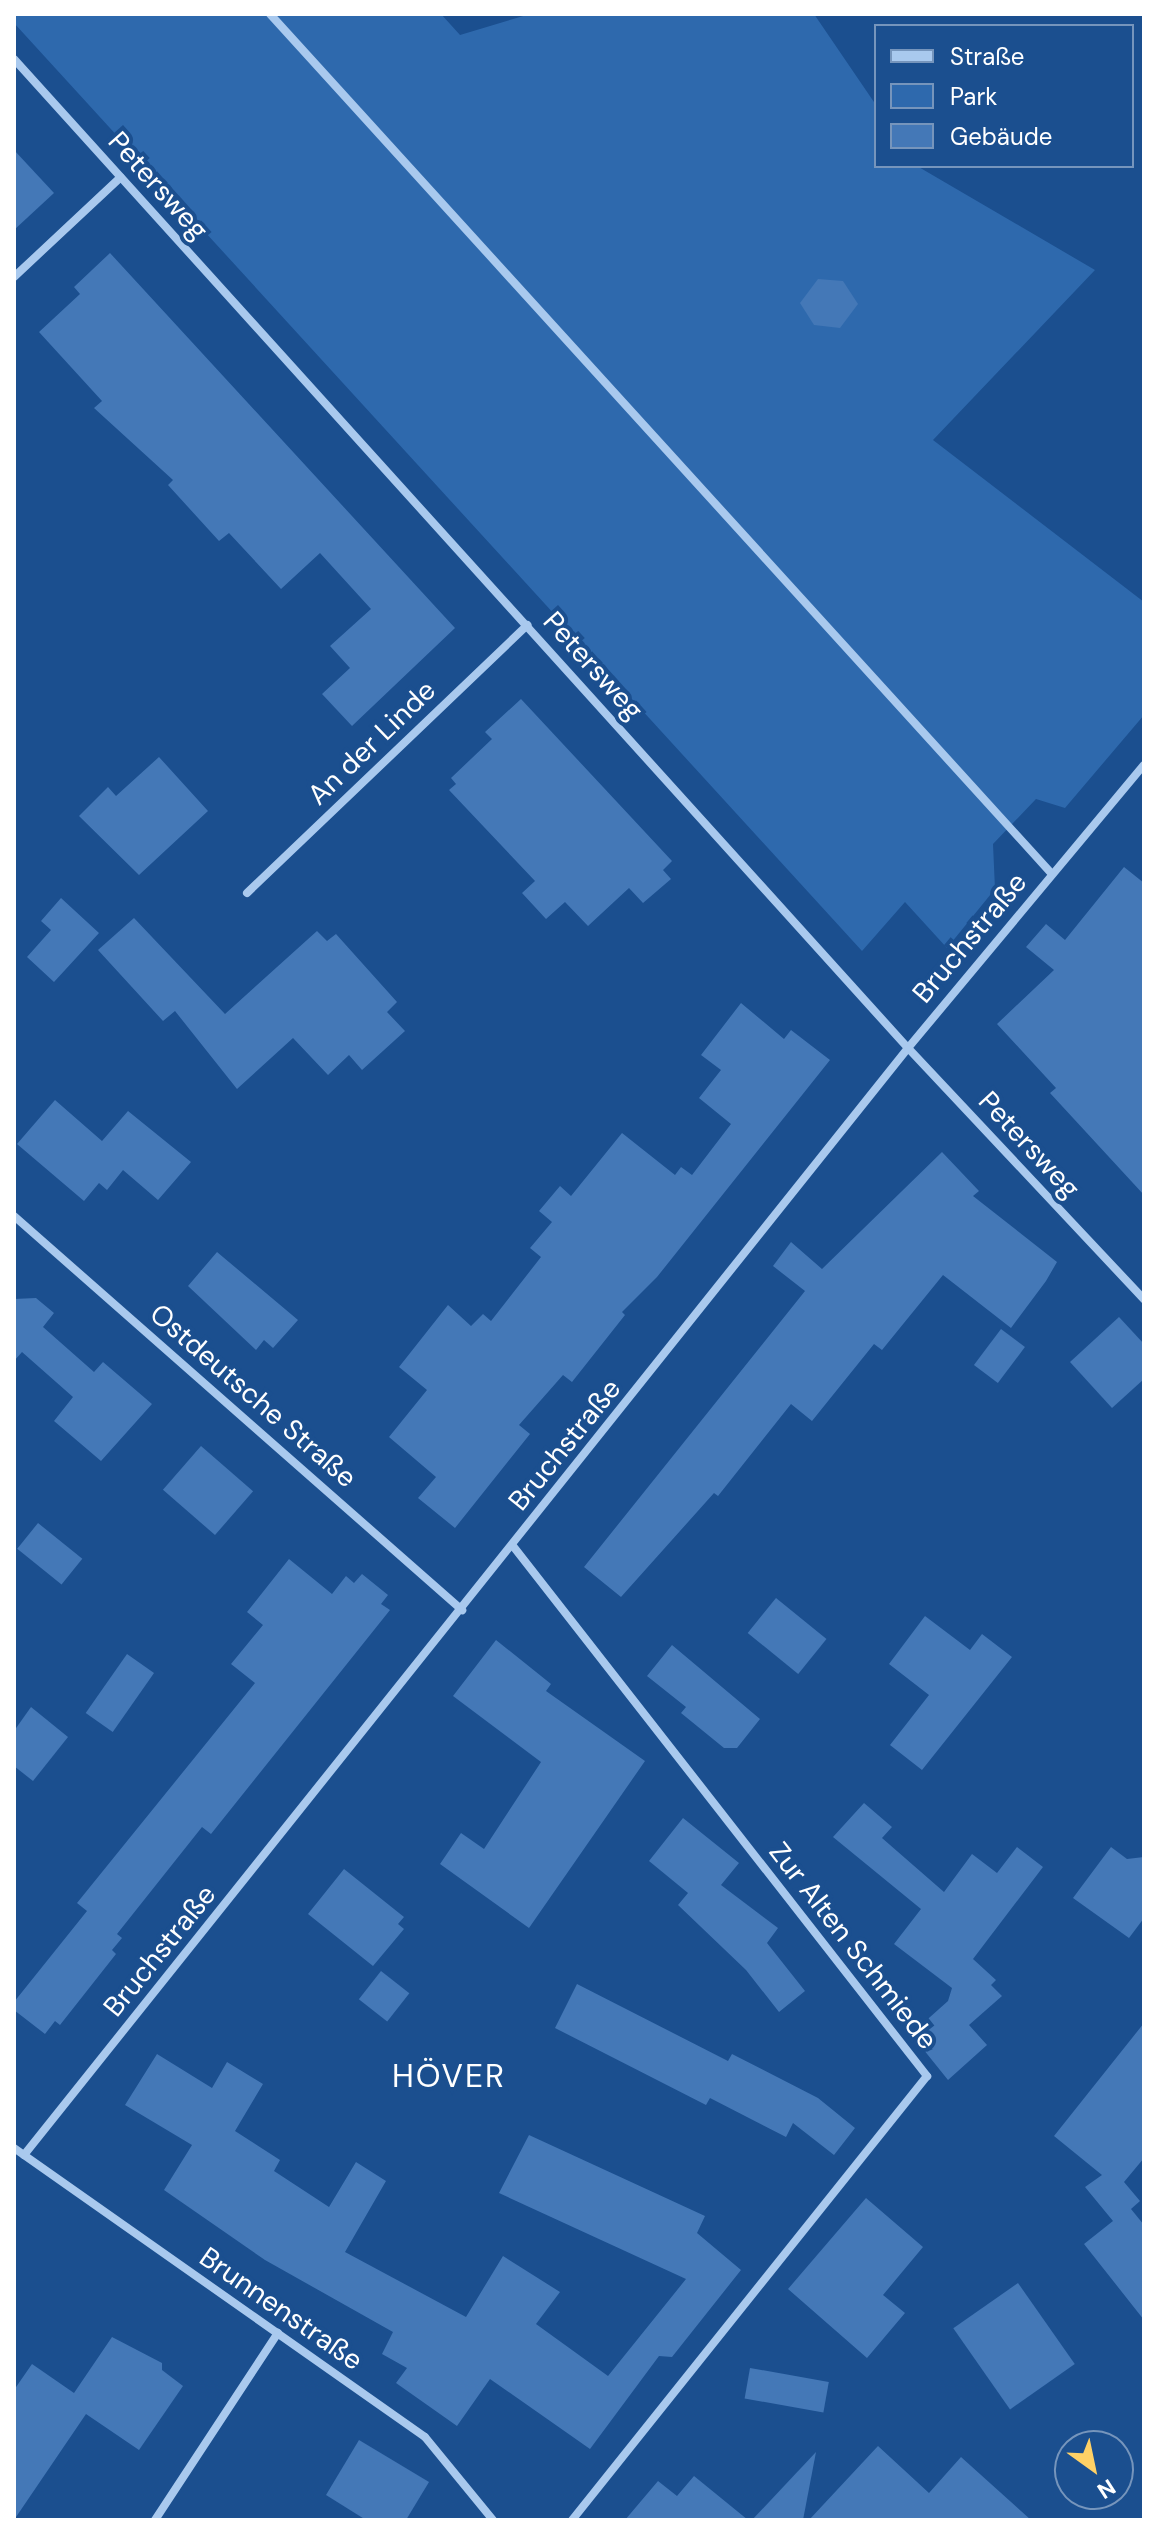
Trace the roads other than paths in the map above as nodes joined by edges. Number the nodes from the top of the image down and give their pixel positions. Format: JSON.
{"nodes":[{"id":1,"x":270,"y":14,"type":"edge"},
{"id":2,"x":14,"y":59,"type":"edge"},
{"id":3,"x":121,"y":177,"type":"junction"},
{"id":4,"x":14,"y":277,"type":"edge"},
{"id":5,"x":527,"y":625,"type":"junction"},
{"id":6,"x":1144,"y":765,"type":"edge"},
{"id":7,"x":1052,"y":874,"type":"junction"},
{"id":8,"x":247,"y":893,"type":"dead end"},
{"id":9,"x":908,"y":1048,"type":"junction"},
{"id":10,"x":14,"y":1216,"type":"edge"},
{"id":11,"x":1144,"y":1299,"type":"edge"},
{"id":12,"x":513,"y":1546,"type":"junction"},
{"id":13,"x":462,"y":1610,"type":"junction"},
{"id":14,"x":14,"y":2148,"type":"edge"},
{"id":15,"x":24,"y":2155,"type":"junction"},
{"id":16,"x":278,"y":2333,"type":"junction"},
{"id":17,"x":155,"y":2520,"type":"edge"},
{"id":18,"x":493,"y":2520,"type":"edge"},
{"id":19,"x":572,"y":2520,"type":"edge"}],
"edges":[{"from":1,"to":7,"type":"street"},
{"from":2,"to":3,"type":"street","name":"Petersweg"},
{"from":3,"to":4,"type":"street"},
{"from":3,"to":5,"type":"street","name":"Petersweg"},
{"from":5,"to":8,"type":"street","name":"An der Linde"},
{"from":5,"to":9,"type":"street","name":"Petersweg"},
{"from":6,"to":7,"type":"street","name":"Bruchstraße"},
{"from":7,"to":9,"type":"street","name":"Bruchstraße"},
{"from":9,"to":11,"type":"street","name":"Petersweg"},
{"from":9,"to":12,"type":"street","name":"Bruchstraße"},
{"from":10,"to":13,"type":"street","name":"Ostdeutsche Straße"},
{"from":12,"to":13,"type":"street","name":"Bruchstraße"},
{"from":12,"to":19,"type":"street","name":"Zur Alten Schmiede"},
{"from":13,"to":15,"type":"street","name":"Bruchstraße"},
{"from":14,"to":15,"type":"street","name":"Brunnenstraße"},
{"from":15,"to":16,"type":"street","name":"Brunnenstraße"},
{"from":16,"to":17,"type":"street"},
{"from":16,"to":18,"type":"street","name":"Brunnenstraße"}]}
